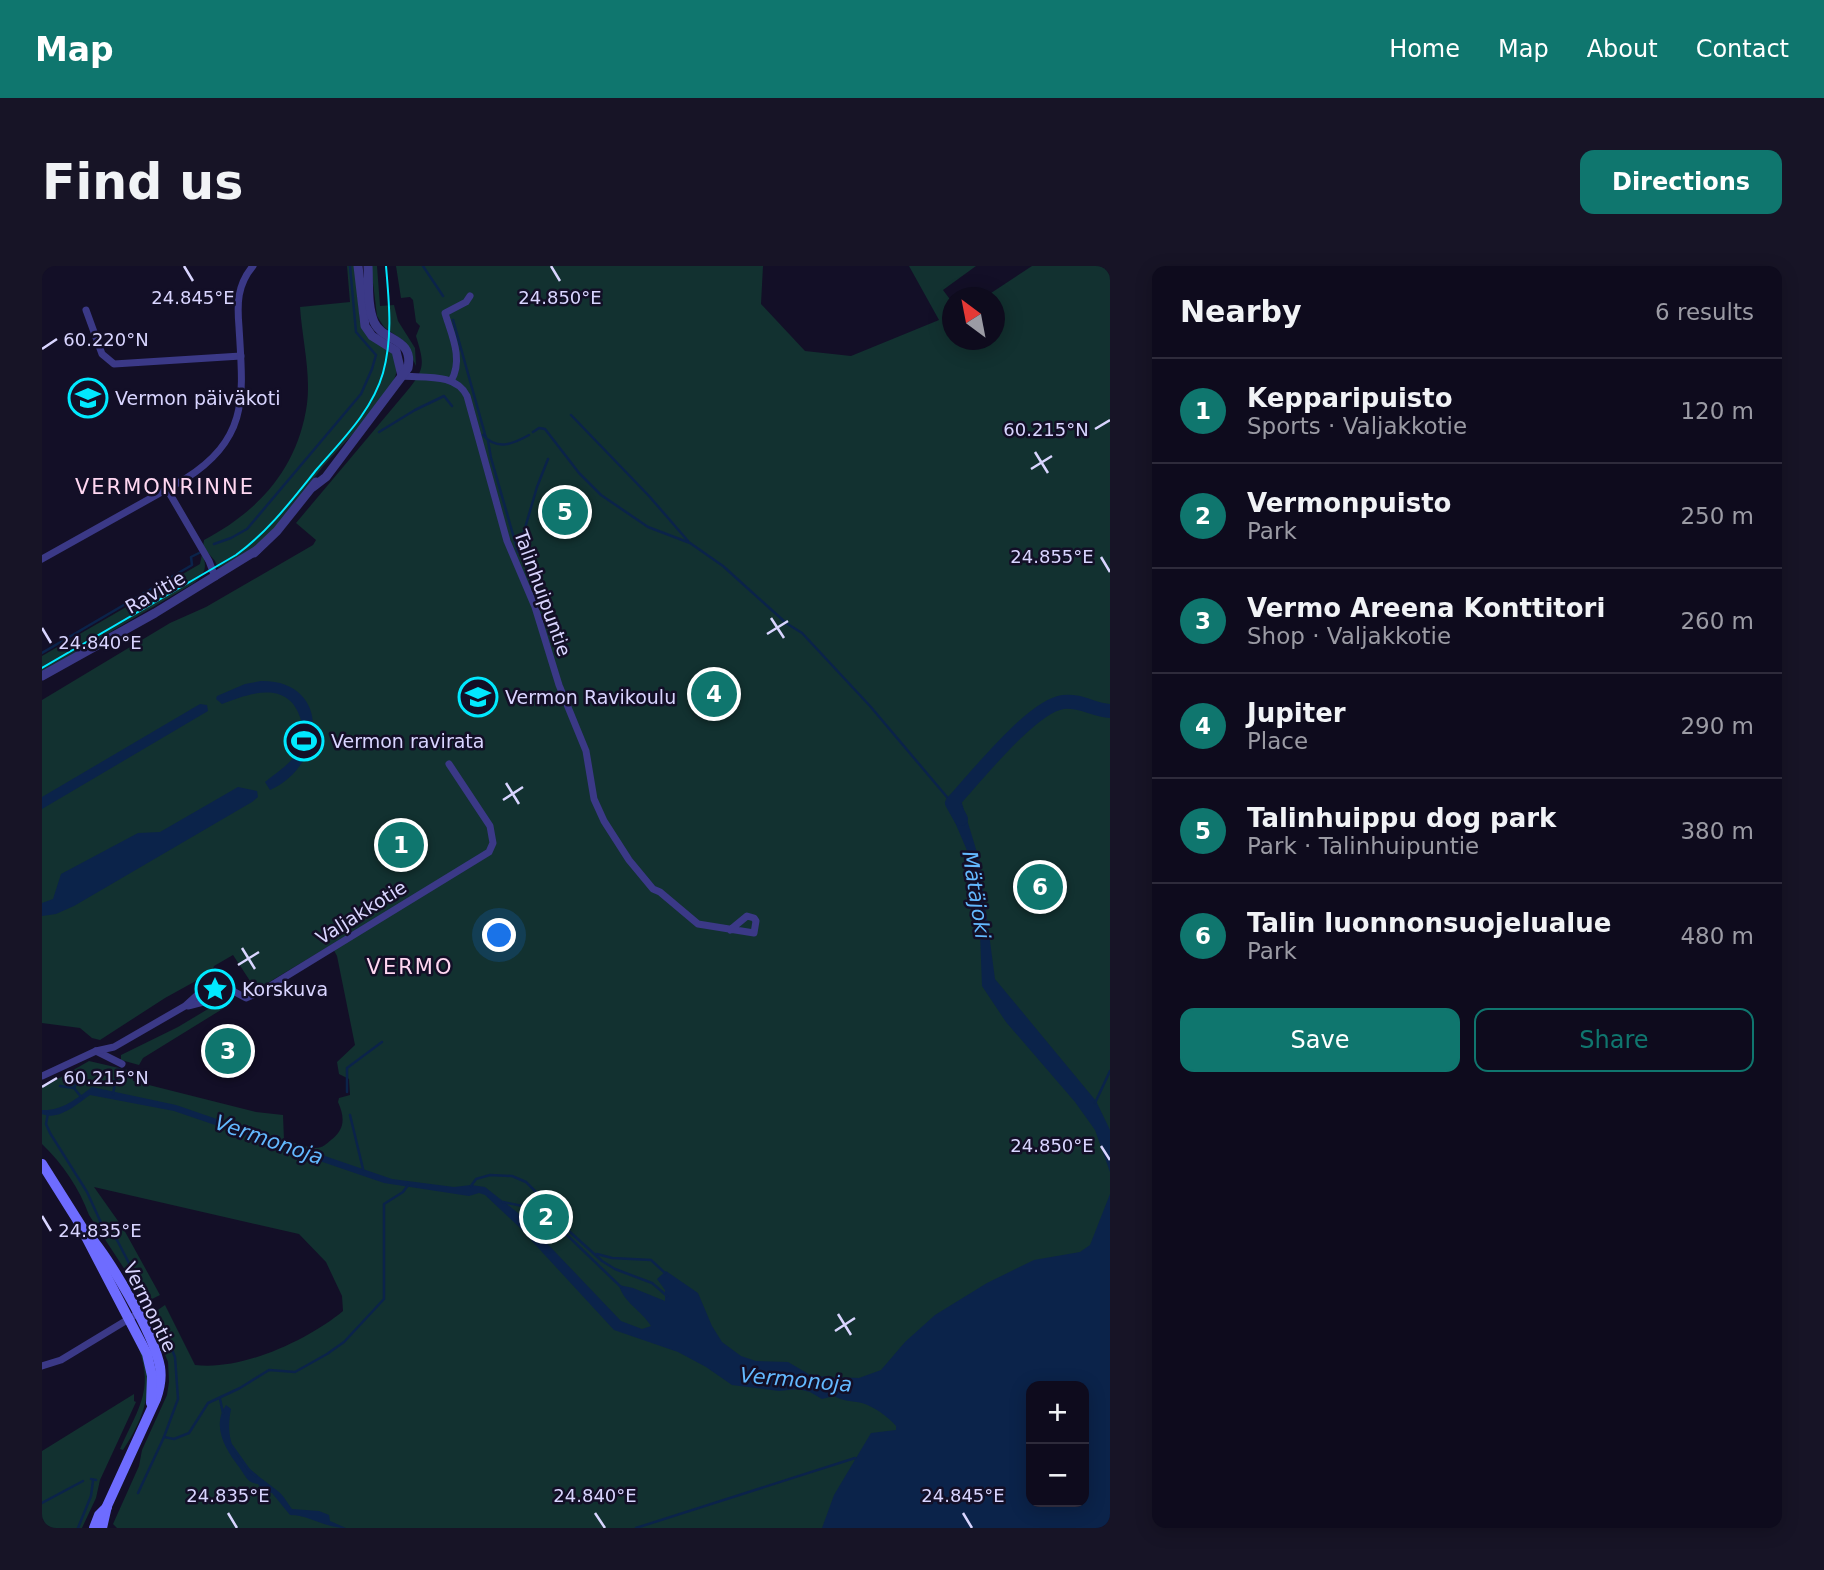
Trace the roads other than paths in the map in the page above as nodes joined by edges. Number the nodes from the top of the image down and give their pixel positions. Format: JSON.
{"nodes":[{"id":1,"x":253,"y":266,"type":"edge"},
{"id":2,"x":358,"y":266,"type":"edge"},
{"id":3,"x":368,"y":266,"type":"edge"},
{"id":4,"x":470,"y":296,"type":"dead end"},
{"id":5,"x":86,"y":310,"type":"dead end"},
{"id":6,"x":241,"y":356,"type":"junction"},
{"id":7,"x":402,"y":376,"type":"junction"},
{"id":8,"x":451,"y":381,"type":"junction"},
{"id":9,"x":167,"y":489,"type":"junction"},
{"id":10,"x":42,"y":559,"type":"edge"},
{"id":11,"x":215,"y":577,"type":"junction"},
{"id":12,"x":42,"y":678,"type":"edge"},
{"id":13,"x":449,"y":764,"type":"dead end"},
{"id":14,"x":730,"y":930,"type":"dead end"},
{"id":15,"x":233,"y":990,"type":"junction"},
{"id":16,"x":186,"y":1006,"type":"junction"},
{"id":17,"x":96,"y":1051,"type":"junction"},
{"id":18,"x":122,"y":1064,"type":"dead end"},
{"id":19,"x":42,"y":1079,"type":"edge"},
{"id":20,"x":42,"y":1164,"type":"edge"},
{"id":21,"x":133,"y":1316,"type":"junction"},
{"id":22,"x":42,"y":1366,"type":"edge"},
{"id":23,"x":107,"y":1506,"type":"junction"},
{"id":24,"x":94,"y":1528,"type":"edge"},
{"id":25,"x":102,"y":1528,"type":"edge"}],
"edges":[{"from":1,"to":6,"type":"street"},
{"from":2,"to":7,"type":"street"},
{"from":3,"to":7,"type":"street"},
{"from":4,"to":8,"type":"street"},
{"from":5,"to":6,"type":"street"},
{"from":6,"to":9,"type":"street"},
{"from":7,"to":8,"type":"street"},
{"from":7,"to":11,"type":"street","name":"Ravitie"},
{"from":8,"to":14,"type":"street","name":"Talinhuipuntie"},
{"from":9,"to":10,"type":"street"},
{"from":9,"to":11,"type":"street"},
{"from":11,"to":12,"type":"street","name":"Ravitie"},
{"from":13,"to":15,"type":"street","name":"Valjakkotie"},
{"from":15,"to":16,"type":"street","name":"Valjakkotie"},
{"from":15,"to":16,"type":"street","name":"Valjakkotie"},
{"from":16,"to":17,"type":"street","name":"Valjakkotie"},
{"from":17,"to":18,"type":"street"},
{"from":17,"to":19,"type":"street","name":"Valjakkotie"},
{"from":20,"to":21,"type":"main road","name":"Vermontie"},
{"from":21,"to":22,"type":"street"},
{"from":21,"to":23,"type":"main road","name":"Vermontie"},
{"from":23,"to":24,"type":"main road","name":"Vermontie"},
{"from":23,"to":25,"type":"main road","name":"Vermontie"}]}
